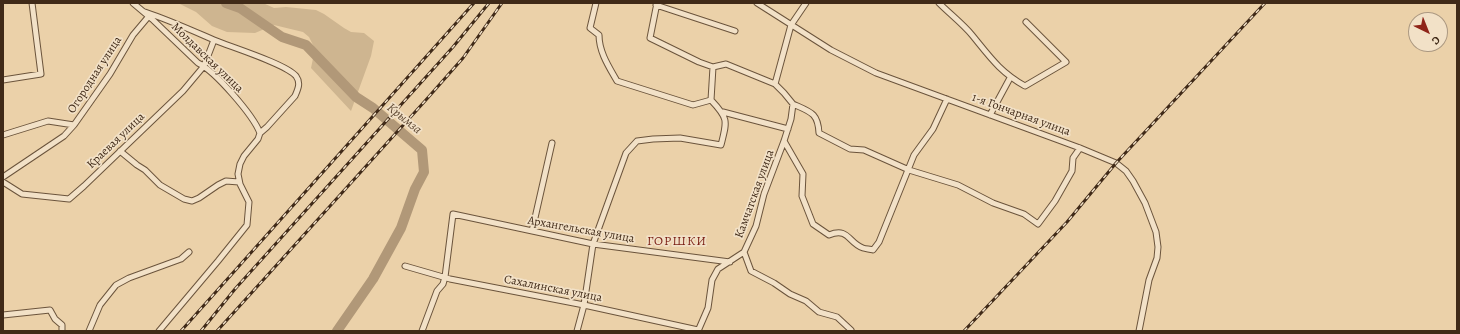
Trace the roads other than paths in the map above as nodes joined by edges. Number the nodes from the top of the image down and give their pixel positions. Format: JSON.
{"nodes":[{"id":1,"x":32,"y":3,"type":"edge"},
{"id":2,"x":133,"y":3,"type":"edge"},
{"id":3,"x":596,"y":3,"type":"edge"},
{"id":4,"x":757,"y":3,"type":"edge"},
{"id":5,"x":806,"y":3,"type":"edge"},
{"id":6,"x":939,"y":3,"type":"edge"},
{"id":7,"x":657,"y":4,"type":"edge"},
{"id":8,"x":147,"y":14,"type":"junction"},
{"id":9,"x":1026,"y":22,"type":"dead end"},
{"id":10,"x":791,"y":25,"type":"junction"},
{"id":11,"x":735,"y":31,"type":"dead end"},
{"id":12,"x":214,"y":40,"type":"junction"},
{"id":13,"x":204,"y":66,"type":"junction"},
{"id":14,"x":713,"y":67,"type":"junction"},
{"id":15,"x":1010,"y":78,"type":"junction"},
{"id":16,"x":3,"y":80,"type":"edge"},
{"id":17,"x":775,"y":84,"type":"junction"},
{"id":18,"x":947,"y":99,"type":"junction"},
{"id":19,"x":711,"y":100,"type":"junction"},
{"id":20,"x":793,"y":104,"type":"junction"},
{"id":21,"x":723,"y":112,"type":"junction"},
{"id":22,"x":990,"y":115,"type":"junction"},
{"id":23,"x":74,"y":125,"type":"junction"},
{"id":24,"x":788,"y":129,"type":"junction"},
{"id":25,"x":260,"y":133,"type":"junction"},
{"id":26,"x":3,"y":135,"type":"edge"},
{"id":27,"x":784,"y":141,"type":"junction"},
{"id":28,"x":552,"y":143,"type":"dead end"},
{"id":29,"x":1080,"y":148,"type":"junction"},
{"id":30,"x":120,"y":151,"type":"junction"},
{"id":31,"x":909,"y":170,"type":"junction"},
{"id":32,"x":3,"y":177,"type":"edge"},
{"id":33,"x":3,"y":182,"type":"edge"},
{"id":34,"x":239,"y":182,"type":"junction"},
{"id":35,"x":532,"y":231,"type":"junction"},
{"id":36,"x":593,"y":244,"type":"junction"},
{"id":37,"x":189,"y":252,"type":"dead end"},
{"id":38,"x":744,"y":252,"type":"junction"},
{"id":39,"x":730,"y":262,"type":"junction"},
{"id":40,"x":405,"y":266,"type":"dead end"},
{"id":41,"x":445,"y":277,"type":"junction"},
{"id":42,"x":584,"y":305,"type":"junction"},
{"id":43,"x":3,"y":314,"type":"edge"},
{"id":44,"x":698,"y":330,"type":"edge"},
{"id":45,"x":851,"y":330,"type":"edge"},
{"id":46,"x":62,"y":331,"type":"edge"},
{"id":47,"x":89,"y":331,"type":"edge"},
{"id":48,"x":159,"y":331,"type":"edge"},
{"id":49,"x":422,"y":331,"type":"edge"},
{"id":50,"x":577,"y":331,"type":"edge"},
{"id":51,"x":1139,"y":331,"type":"edge"}],
"edges":[{"from":1,"to":16,"type":"street"},
{"from":2,"to":8,"type":"street","name":"Молдавская улица"},
{"from":3,"to":19,"type":"street"},
{"from":4,"to":10,"type":"street","name":"1-я Гончарная улица"},
{"from":5,"to":10,"type":"street"},
{"from":6,"to":15,"type":"street"},
{"from":7,"to":11,"type":"street"},
{"from":7,"to":14,"type":"street"},
{"from":8,"to":12,"type":"street"},
{"from":8,"to":13,"type":"street","name":"Молдавская улица"},
{"from":8,"to":23,"type":"street","name":"Огородная улица"},
{"from":9,"to":15,"type":"street"},
{"from":10,"to":17,"type":"street"},
{"from":10,"to":18,"type":"street","name":"1-я Гончарная улица"},
{"from":12,"to":13,"type":"street","name":"Краевая улица"},
{"from":12,"to":25,"type":"street"},
{"from":13,"to":25,"type":"street","name":"Молдавская улица"},
{"from":13,"to":30,"type":"street","name":"Краевая улица"},
{"from":14,"to":17,"type":"street"},
{"from":14,"to":19,"type":"street"},
{"from":15,"to":22,"type":"street"},
{"from":17,"to":20,"type":"street"},
{"from":18,"to":22,"type":"street","name":"1-я Гончарная улица"},
{"from":18,"to":31,"type":"street"},
{"from":19,"to":21,"type":"street"},
{"from":20,"to":24,"type":"street","name":"Камчатская улица"},
{"from":20,"to":31,"type":"street"},
{"from":21,"to":24,"type":"street"},
{"from":21,"to":36,"type":"street"},
{"from":22,"to":29,"type":"street","name":"1-я Гончарная улица"},
{"from":23,"to":26,"type":"street","name":"Огородная улица"},
{"from":23,"to":32,"type":"street"},
{"from":24,"to":27,"type":"street","name":"Камчатская улица"},
{"from":25,"to":34,"type":"street"},
{"from":27,"to":31,"type":"street"},
{"from":27,"to":38,"type":"street","name":"Камчатская улица"},
{"from":28,"to":35,"type":"street"},
{"from":29,"to":31,"type":"street"},
{"from":29,"to":51,"type":"street","name":"1-я Гончарная улица"},
{"from":30,"to":33,"type":"street","name":"Краевая улица"},
{"from":30,"to":34,"type":"street"},
{"from":34,"to":48,"type":"street"},
{"from":35,"to":36,"type":"street","name":"Архангельская улица"},
{"from":35,"to":41,"type":"street","name":"Архангельская улица"},
{"from":36,"to":39,"type":"street","name":"Архангельская улица"},
{"from":36,"to":42,"type":"street"},
{"from":37,"to":47,"type":"street"},
{"from":38,"to":39,"type":"street","name":"Камчатская улица"},
{"from":38,"to":45,"type":"street"},
{"from":39,"to":44,"type":"street","name":"Камчатская улица"},
{"from":40,"to":41,"type":"street","name":"Сахалинская улица"},
{"from":41,"to":42,"type":"street","name":"Сахалинская улица"},
{"from":41,"to":49,"type":"street"},
{"from":42,"to":44,"type":"street","name":"Сахалинская улица"},
{"from":42,"to":50,"type":"street"},
{"from":43,"to":46,"type":"street"}]}
